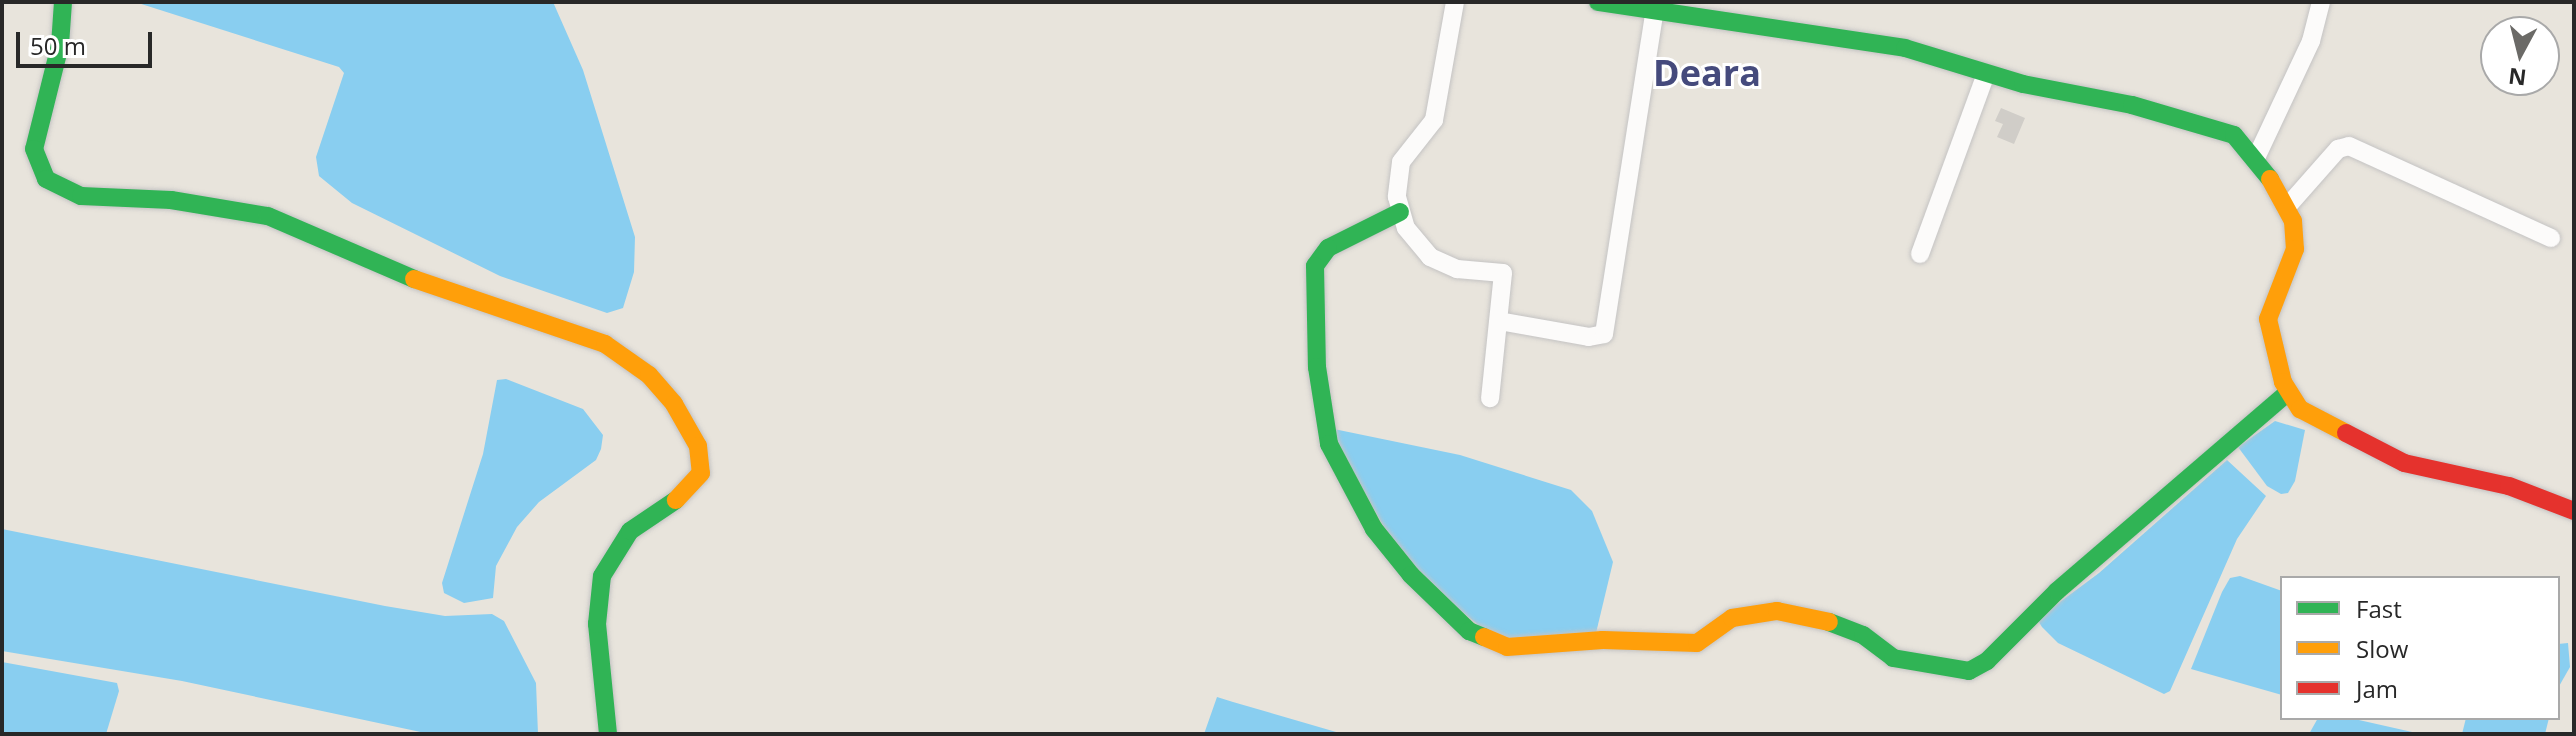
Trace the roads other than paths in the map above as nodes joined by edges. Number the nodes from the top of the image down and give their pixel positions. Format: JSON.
{"nodes":[{"id":1,"x":63,"y":2,"type":"edge"},
{"id":2,"x":1455,"y":2,"type":"edge"},
{"id":3,"x":1598,"y":2,"type":"edge"},
{"id":4,"x":2321,"y":2,"type":"edge"},
{"id":5,"x":1655,"y":9,"type":"junction"},
{"id":6,"x":1986,"y":74,"type":"junction"},
{"id":7,"x":2256,"y":158,"type":"junction"},
{"id":8,"x":2286,"y":208,"type":"junction"},
{"id":9,"x":1400,"y":212,"type":"junction"},
{"id":10,"x":2551,"y":238,"type":"dead end"},
{"id":11,"x":1920,"y":254,"type":"dead end"},
{"id":12,"x":1499,"y":321,"type":"junction"},
{"id":13,"x":2288,"y":392,"type":"junction"},
{"id":14,"x":1490,"y":398,"type":"dead end"},
{"id":15,"x":2574,"y":511,"type":"edge"},
{"id":16,"x":608,"y":734,"type":"edge"}],
"edges":[{"from":1,"to":16,"type":"main road"},
{"from":2,"to":9,"type":"street"},
{"from":3,"to":5,"type":"main road"},
{"from":4,"to":7,"type":"street"},
{"from":5,"to":6,"type":"main road"},
{"from":5,"to":12,"type":"street"},
{"from":6,"to":7,"type":"main road"},
{"from":6,"to":11,"type":"street"},
{"from":7,"to":8,"type":"main road"},
{"from":8,"to":10,"type":"street"},
{"from":8,"to":13,"type":"main road"},
{"from":9,"to":12,"type":"street"},
{"from":9,"to":13,"type":"main road"},
{"from":12,"to":14,"type":"street"},
{"from":13,"to":15,"type":"main road"}]}
